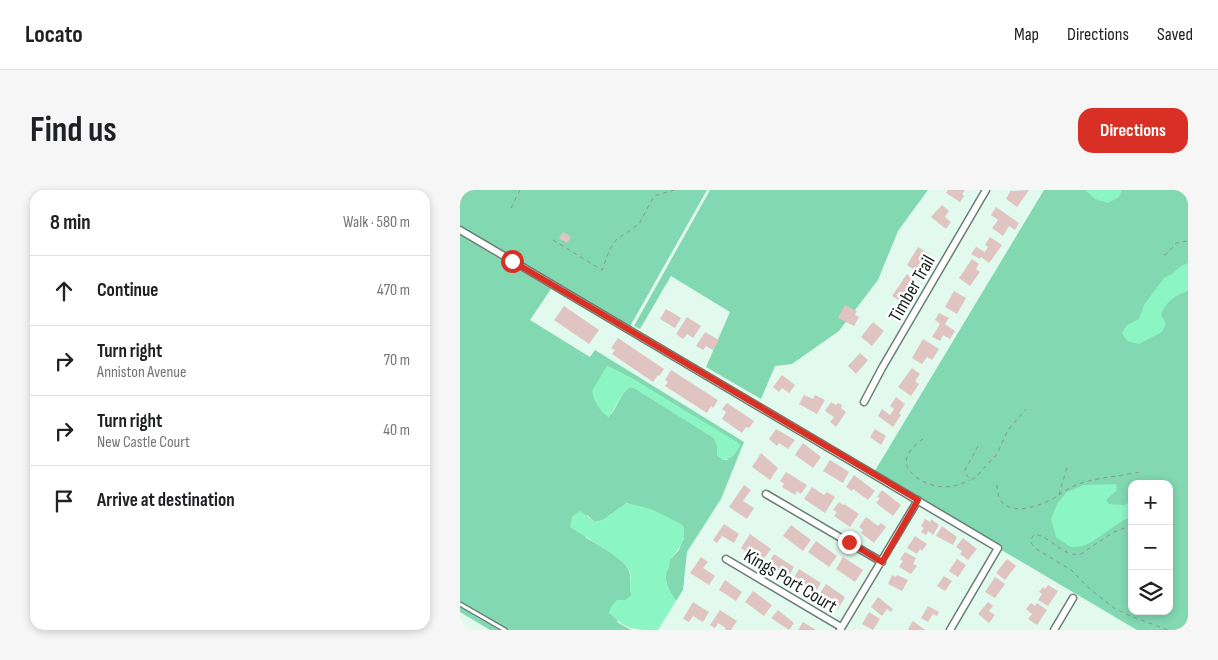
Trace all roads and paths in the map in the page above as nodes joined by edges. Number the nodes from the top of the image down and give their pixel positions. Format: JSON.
{"nodes":[{"id":1,"x":520,"y":190,"type":"edge"},
{"id":2,"x":674,"y":190,"type":"edge"},
{"id":3,"x":986,"y":190,"type":"edge"},
{"id":4,"x":511,"y":208,"type":"dead end"},
{"id":5,"x":460,"y":230,"type":"edge"},
{"id":6,"x":553,"y":240,"type":"dead end"},
{"id":7,"x":1188,"y":241,"type":"edge"},
{"id":8,"x":1164,"y":255,"type":"dead end"},
{"id":9,"x":864,"y":402,"type":"dead end"},
{"id":10,"x":1026,"y":409,"type":"dead end"},
{"id":11,"x":923,"y":439,"type":"dead end"},
{"id":12,"x":978,"y":446,"type":"dead end"},
{"id":13,"x":1067,"y":467,"type":"dead end"},
{"id":14,"x":1140,"y":472,"type":"dead end"},
{"id":15,"x":971,"y":480,"type":"junction"},
{"id":16,"x":997,"y":485,"type":"dead end"},
{"id":17,"x":766,"y":494,"type":"dead end"},
{"id":18,"x":1059,"y":495,"type":"junction"},
{"id":19,"x":918,"y":500,"type":"junction"},
{"id":20,"x":1128,"y":527,"type":"edge"},
{"id":21,"x":726,"y":559,"type":"dead end"},
{"id":22,"x":882,"y":562,"type":"junction"},
{"id":23,"x":1073,"y":598,"type":"dead end"},
{"id":24,"x":460,"y":604,"type":"edge"},
{"id":25,"x":840,"y":629,"type":"edge"},
{"id":26,"x":505,"y":630,"type":"edge"},
{"id":27,"x":950,"y":630,"type":"edge"},
{"id":28,"x":1054,"y":630,"type":"edge"},
{"id":29,"x":1168,"y":630,"type":"edge"}],
"edges":[{"from":1,"to":4,"type":"path"},
{"from":2,"to":6,"type":"path"},
{"from":3,"to":9,"type":"street","name":"Timber Trail"},
{"from":5,"to":19,"type":"street"},
{"from":7,"to":8,"type":"path"},
{"from":10,"to":15,"type":"path"},
{"from":11,"to":15,"type":"path"},
{"from":12,"to":15,"type":"path"},
{"from":13,"to":18,"type":"path"},
{"from":14,"to":18,"type":"path"},
{"from":16,"to":18,"type":"path"},
{"from":17,"to":22,"type":"street"},
{"from":19,"to":22,"type":"street"},
{"from":19,"to":27,"type":"street"},
{"from":20,"to":29,"type":"path"},
{"from":21,"to":25,"type":"street","name":"Kings Port Court"},
{"from":22,"to":25,"type":"street"},
{"from":23,"to":28,"type":"street"},
{"from":24,"to":26,"type":"lane"}]}
